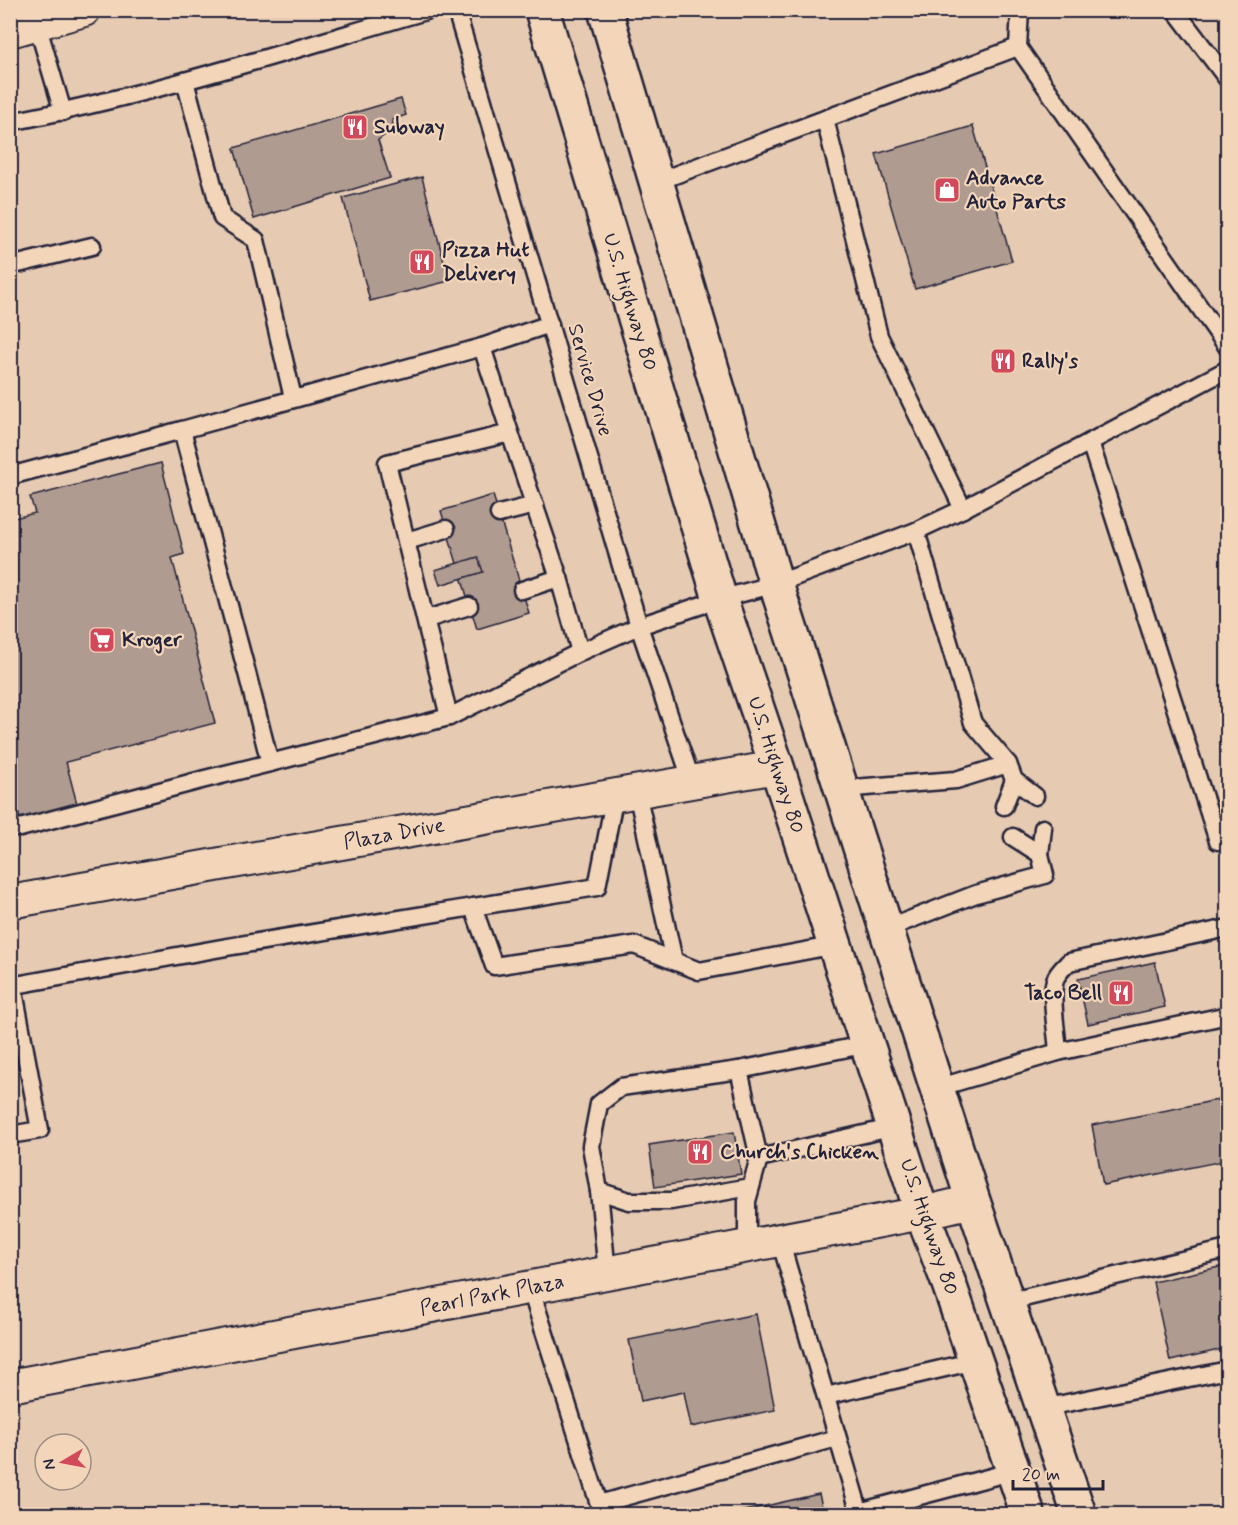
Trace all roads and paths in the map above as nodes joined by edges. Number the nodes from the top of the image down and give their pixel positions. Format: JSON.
{"nodes":[{"id":1,"x":84,"y":10,"type":"edge"},
{"id":2,"x":429,"y":10,"type":"edge"},
{"id":3,"x":456,"y":10,"type":"edge"},
{"id":4,"x":542,"y":10,"type":"edge"},
{"id":5,"x":605,"y":10,"type":"edge"},
{"id":6,"x":1020,"y":10,"type":"edge"},
{"id":7,"x":1175,"y":10,"type":"edge"},
{"id":8,"x":25,"y":22,"type":"edge"},
{"id":9,"x":1018,"y":47,"type":"junction"},
{"id":10,"x":1227,"y":80,"type":"edge"},
{"id":11,"x":184,"y":81,"type":"junction"},
{"id":12,"x":63,"y":112,"type":"junction"},
{"id":13,"x":825,"y":119,"type":"junction"},
{"id":14,"x":10,"y":122,"type":"edge"},
{"id":15,"x":656,"y":182,"type":"junction"},
{"id":16,"x":92,"y":246,"type":"dead end"},
{"id":17,"x":10,"y":266,"type":"edge"},
{"id":18,"x":550,"y":324,"type":"junction"},
{"id":19,"x":482,"y":347,"type":"junction"},
{"id":20,"x":1227,"y":348,"type":"edge"},
{"id":21,"x":1227,"y":369,"type":"edge"},
{"id":22,"x":293,"y":398,"type":"junction"},
{"id":23,"x":182,"y":430,"type":"junction"},
{"id":24,"x":510,"y":433,"type":"junction"},
{"id":25,"x":1090,"y":442,"type":"junction"},
{"id":26,"x":10,"y":476,"type":"edge"},
{"id":27,"x":535,"y":505,"type":"junction"},
{"id":28,"x":963,"y":509,"type":"junction"},
{"id":29,"x":499,"y":514,"type":"dead end"},
{"id":30,"x":446,"y":529,"type":"dead end"},
{"id":31,"x":916,"y":531,"type":"junction"},
{"id":32,"x":407,"y":541,"type":"junction"},
{"id":33,"x":559,"y":578,"type":"junction"},
{"id":34,"x":776,"y":584,"type":"junction"},
{"id":35,"x":522,"y":590,"type":"dead end"},
{"id":36,"x":720,"y":599,"type":"junction"},
{"id":37,"x":469,"y":606,"type":"dead end"},
{"id":38,"x":427,"y":619,"type":"junction"},
{"id":39,"x":639,"y":626,"type":"junction"},
{"id":40,"x":580,"y":652,"type":"junction"},
{"id":41,"x":450,"y":717,"type":"junction"},
{"id":42,"x":270,"y":763,"type":"junction"},
{"id":43,"x":777,"y":767,"type":"junction"},
{"id":44,"x":1011,"y":772,"type":"junction"},
{"id":45,"x":692,"y":782,"type":"junction"},
{"id":46,"x":841,"y":789,"type":"junction"},
{"id":47,"x":626,"y":794,"type":"junction"},
{"id":48,"x":1035,"y":796,"type":"dead end"},
{"id":49,"x":1004,"y":806,"type":"dead end"},
{"id":50,"x":10,"y":828,"type":"edge"},
{"id":51,"x":1043,"y":828,"type":"dead end"},
{"id":52,"x":1013,"y":837,"type":"dead end"},
{"id":53,"x":1227,"y":838,"type":"edge"},
{"id":54,"x":1040,"y":854,"type":"junction"},
{"id":55,"x":10,"y":902,"type":"edge"},
{"id":56,"x":473,"y":908,"type":"junction"},
{"id":57,"x":1227,"y":928,"type":"edge"},
{"id":58,"x":885,"y":929,"type":"junction"},
{"id":59,"x":836,"y":945,"type":"junction"},
{"id":60,"x":674,"y":961,"type":"junction"},
{"id":61,"x":11,"y":986,"type":"edge"},
{"id":62,"x":1227,"y":1015,"type":"edge"},
{"id":63,"x":868,"y":1044,"type":"junction"},
{"id":64,"x":1058,"y":1052,"type":"junction"},
{"id":65,"x":739,"y":1070,"type":"junction"},
{"id":66,"x":937,"y":1088,"type":"junction"},
{"id":67,"x":895,"y":1127,"type":"junction"},
{"id":68,"x":10,"y":1135,"type":"edge"},
{"id":69,"x":759,"y":1158,"type":"junction"},
{"id":70,"x":750,"y":1187,"type":"junction"},
{"id":71,"x":600,"y":1191,"type":"junction"},
{"id":72,"x":973,"y":1201,"type":"junction"},
{"id":73,"x":922,"y":1213,"type":"junction"},
{"id":74,"x":780,"y":1240,"type":"junction"},
{"id":75,"x":747,"y":1246,"type":"junction"},
{"id":76,"x":1227,"y":1249,"type":"edge"},
{"id":77,"x":607,"y":1273,"type":"junction"},
{"id":78,"x":530,"y":1287,"type":"junction"},
{"id":79,"x":1006,"y":1302,"type":"junction"},
{"id":80,"x":975,"y":1361,"type":"junction"},
{"id":81,"x":1227,"y":1370,"type":"edge"},
{"id":82,"x":10,"y":1386,"type":"edge"},
{"id":83,"x":826,"y":1396,"type":"junction"},
{"id":84,"x":1043,"y":1408,"type":"junction"},
{"id":85,"x":837,"y":1438,"type":"junction"},
{"id":86,"x":1014,"y":1471,"type":"junction"},
{"id":87,"x":859,"y":1513,"type":"edge"},
{"id":88,"x":1028,"y":1515,"type":"edge"},
{"id":89,"x":1079,"y":1515,"type":"edge"}],
"edges":[{"from":1,"to":8,"type":"street"},
{"from":2,"to":11,"type":"lane"},
{"from":3,"to":18,"type":"lane","name":"Service Drive"},
{"from":4,"to":36,"type":"main road","name":"U.S. Highway 80"},
{"from":5,"to":15,"type":"main road"},
{"from":6,"to":9,"type":"lane"},
{"from":7,"to":10,"type":"lane"},
{"from":8,"to":12,"type":"lane"},
{"from":9,"to":13,"type":"lane"},
{"from":9,"to":20,"type":"lane"},
{"from":11,"to":12,"type":"lane"},
{"from":11,"to":22,"type":"lane"},
{"from":12,"to":14,"type":"lane"},
{"from":13,"to":15,"type":"lane"},
{"from":13,"to":28,"type":"lane"},
{"from":15,"to":34,"type":"main road"},
{"from":16,"to":17,"type":"lane"},
{"from":18,"to":19,"type":"lane"},
{"from":18,"to":39,"type":"lane","name":"Service Drive"},
{"from":19,"to":22,"type":"lane"},
{"from":19,"to":24,"type":"lane"},
{"from":21,"to":25,"type":"lane"},
{"from":22,"to":23,"type":"lane"},
{"from":23,"to":26,"type":"lane"},
{"from":23,"to":42,"type":"lane"},
{"from":24,"to":27,"type":"lane"},
{"from":24,"to":32,"type":"lane"},
{"from":25,"to":28,"type":"lane"},
{"from":25,"to":53,"type":"lane"},
{"from":27,"to":29,"type":"lane"},
{"from":27,"to":33,"type":"lane"},
{"from":28,"to":31,"type":"lane"},
{"from":30,"to":32,"type":"lane"},
{"from":31,"to":34,"type":"lane"},
{"from":31,"to":44,"type":"lane"},
{"from":32,"to":38,"type":"lane"},
{"from":33,"to":35,"type":"lane"},
{"from":33,"to":40,"type":"lane"},
{"from":34,"to":36,"type":"lane"},
{"from":34,"to":46,"type":"main road"},
{"from":36,"to":39,"type":"lane"},
{"from":36,"to":43,"type":"main road","name":"U.S. Highway 80"},
{"from":37,"to":38,"type":"lane"},
{"from":38,"to":41,"type":"lane"},
{"from":39,"to":40,"type":"lane"},
{"from":39,"to":45,"type":"lane","name":"Service Drive"},
{"from":40,"to":41,"type":"lane"},
{"from":41,"to":42,"type":"lane"},
{"from":42,"to":50,"type":"lane"},
{"from":43,"to":45,"type":"street","name":"Plaza Drive"},
{"from":43,"to":59,"type":"main road","name":"U.S. Highway 80"},
{"from":44,"to":46,"type":"lane"},
{"from":44,"to":48,"type":"lane"},
{"from":44,"to":49,"type":"lane"},
{"from":45,"to":47,"type":"street","name":"Plaza Drive"},
{"from":46,"to":58,"type":"main road"},
{"from":47,"to":55,"type":"street","name":"Plaza Drive"},
{"from":47,"to":56,"type":"lane"},
{"from":47,"to":60,"type":"lane"},
{"from":51,"to":54,"type":"lane"},
{"from":52,"to":54,"type":"lane"},
{"from":54,"to":58,"type":"lane"},
{"from":56,"to":60,"type":"lane"},
{"from":56,"to":61,"type":"lane"},
{"from":57,"to":64,"type":"lane"},
{"from":58,"to":66,"type":"main road"},
{"from":59,"to":60,"type":"lane"},
{"from":59,"to":63,"type":"main road","name":"U.S. Highway 80"},
{"from":61,"to":68,"type":"lane"},
{"from":62,"to":64,"type":"lane"},
{"from":63,"to":65,"type":"lane"},
{"from":63,"to":67,"type":"main road","name":"U.S. Highway 80"},
{"from":64,"to":66,"type":"lane"},
{"from":65,"to":69,"type":"lane"},
{"from":65,"to":71,"type":"lane"},
{"from":66,"to":72,"type":"main road"},
{"from":67,"to":69,"type":"lane"},
{"from":67,"to":73,"type":"main road","name":"U.S. Highway 80"},
{"from":69,"to":70,"type":"lane"},
{"from":70,"to":71,"type":"lane"},
{"from":70,"to":75,"type":"lane"},
{"from":71,"to":77,"type":"lane"},
{"from":72,"to":73,"type":"street","name":"Pearl Park Plaza"},
{"from":72,"to":79,"type":"main road"},
{"from":73,"to":74,"type":"street","name":"Pearl Park Plaza"},
{"from":73,"to":80,"type":"main road","name":"U.S. Highway 80"},
{"from":74,"to":75,"type":"street","name":"Pearl Park Plaza"},
{"from":74,"to":83,"type":"lane"},
{"from":75,"to":77,"type":"street","name":"Pearl Park Plaza"},
{"from":76,"to":79,"type":"lane"},
{"from":77,"to":78,"type":"street","name":"Pearl Park Plaza"},
{"from":78,"to":82,"type":"street","name":"Pearl Park Plaza"},
{"from":78,"to":85,"type":"lane"},
{"from":79,"to":84,"type":"main road"},
{"from":80,"to":83,"type":"lane"},
{"from":80,"to":86,"type":"main road","name":"U.S. Highway 80"},
{"from":81,"to":84,"type":"lane"},
{"from":83,"to":85,"type":"lane"},
{"from":84,"to":89,"type":"main road"},
{"from":85,"to":87,"type":"lane"},
{"from":86,"to":87,"type":"lane"},
{"from":86,"to":88,"type":"main road","name":"U.S. Highway 80"}]}
